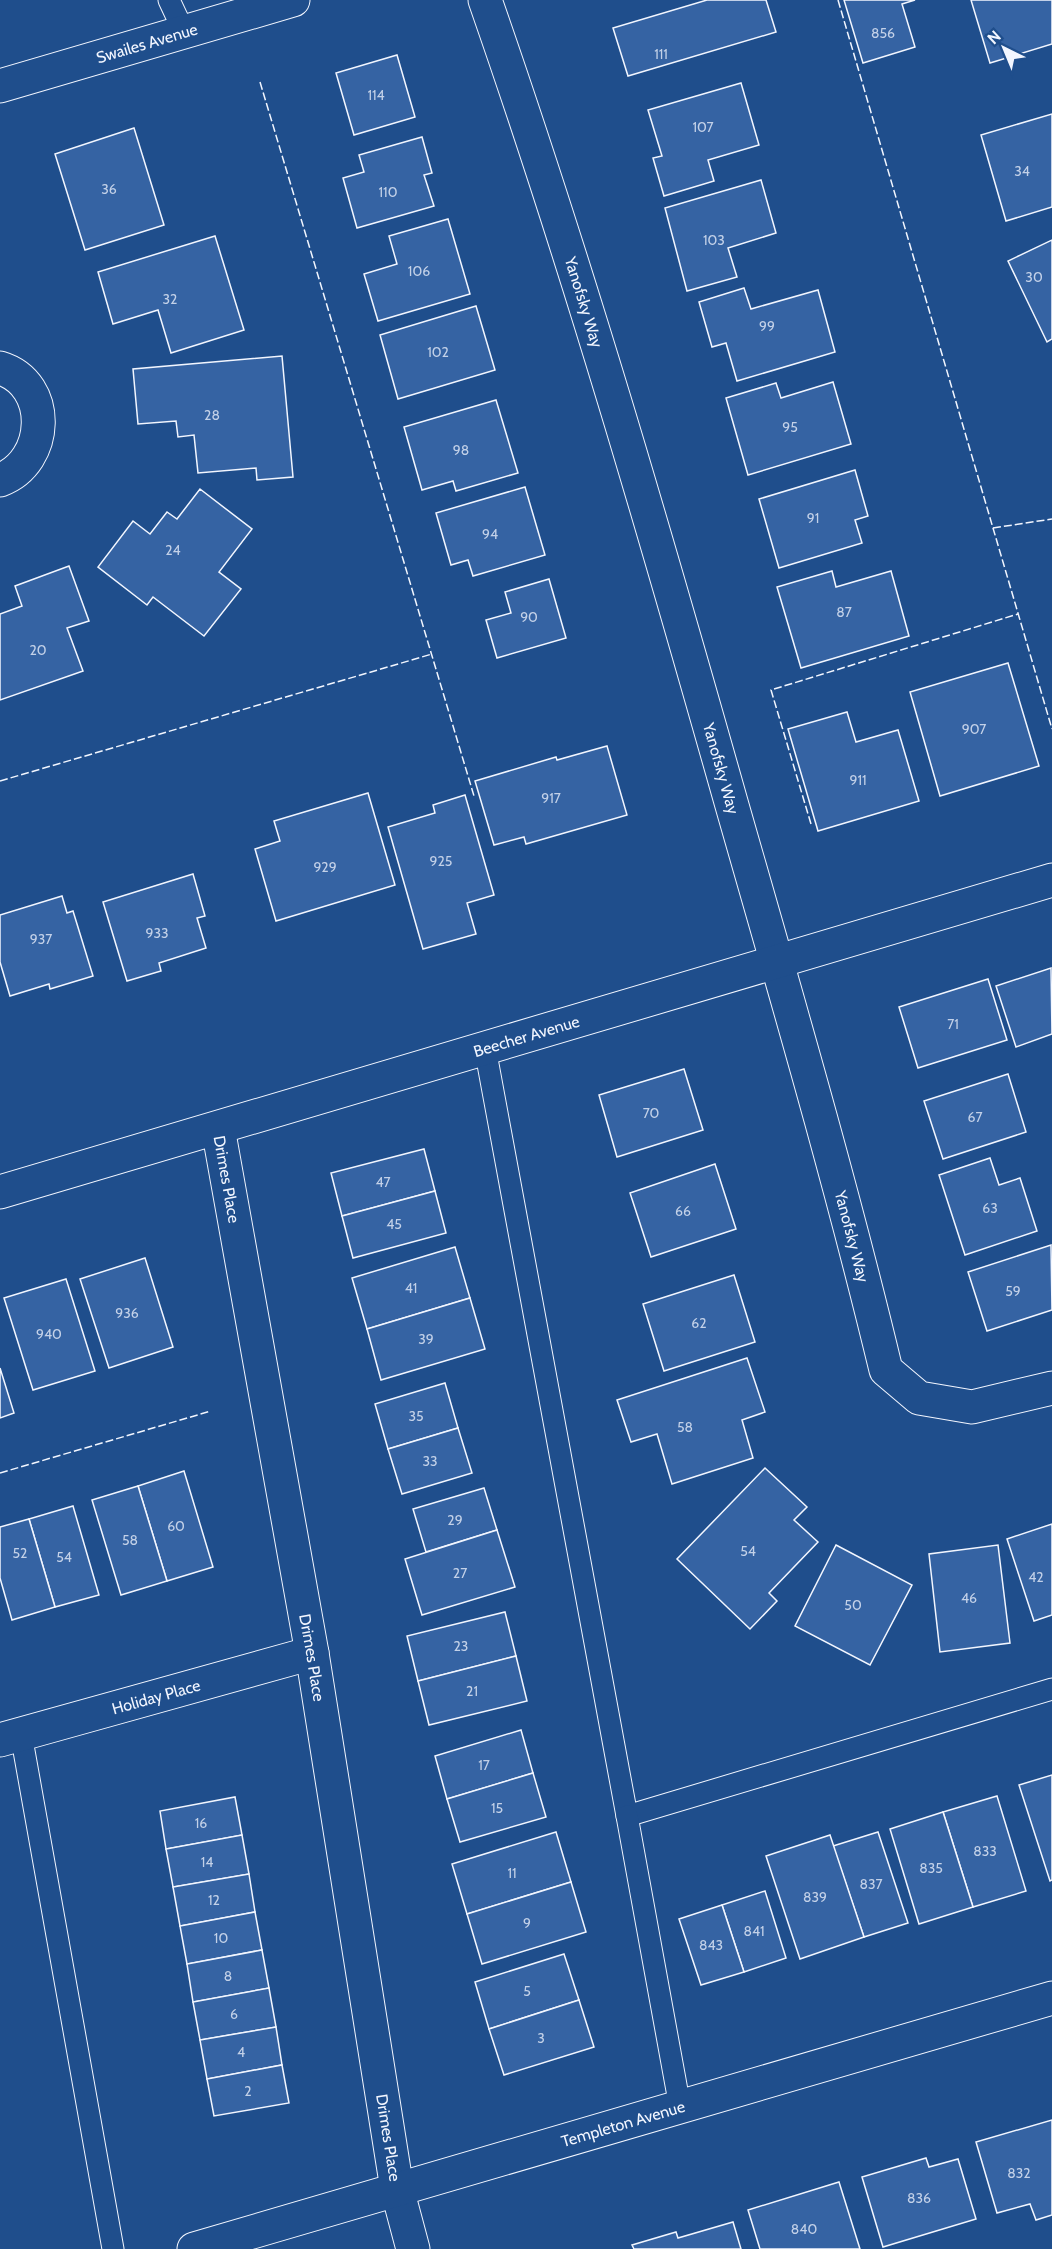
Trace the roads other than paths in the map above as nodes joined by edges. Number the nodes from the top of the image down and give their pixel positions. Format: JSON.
{"nodes":[{"id":1,"x":169,"y":0,"type":"edge"},
{"id":2,"x":293,"y":0,"type":"edge"},
{"id":3,"x":485,"y":0,"type":"edge"},
{"id":4,"x":184,"y":32,"type":"junction"},
{"id":5,"x":0,"y":86,"type":"edge"},
{"id":6,"x":0,"y":368,"type":"edge"},
{"id":7,"x":0,"y":480,"type":"edge"},
{"id":8,"x":1052,"y":880,"type":"edge"},
{"id":9,"x":776,"y":962,"type":"junction"},
{"id":10,"x":485,"y":1048,"type":"junction"},
{"id":11,"x":218,"y":1128,"type":"junction"},
{"id":12,"x":0,"y":1192,"type":"edge"},
{"id":13,"x":1052,"y":1388,"type":"edge"},
{"id":14,"x":312,"y":1653,"type":"junction"},
{"id":15,"x":1052,"y":1689,"type":"edge"},
{"id":16,"x":11,"y":1737,"type":"edge"},
{"id":17,"x":627,"y":1816,"type":"junction"},
{"id":18,"x":1052,"y":1998,"type":"edge"},
{"id":19,"x":680,"y":2107,"type":"junction"},
{"id":20,"x":397,"y":2189,"type":"junction"},
{"id":21,"x":113,"y":2249,"type":"edge"},
{"id":22,"x":194,"y":2249,"type":"edge"},
{"id":23,"x":413,"y":2249,"type":"edge"}],
"edges":[{"from":1,"to":4,"type":"lane"},
{"from":2,"to":4,"type":"street","name":"Swailes Avenue"},
{"from":3,"to":9,"type":"street","name":"Yanofsky Way"},
{"from":4,"to":5,"type":"street","name":"Swailes Avenue"},
{"from":6,"to":7,"type":"street"},
{"from":8,"to":9,"type":"street","name":"Beecher Avenue"},
{"from":9,"to":10,"type":"street","name":"Beecher Avenue"},
{"from":9,"to":13,"type":"street","name":"Yanofsky Way"},
{"from":10,"to":11,"type":"street","name":"Beecher Avenue"},
{"from":10,"to":17,"type":"lane"},
{"from":11,"to":12,"type":"street","name":"Beecher Avenue"},
{"from":11,"to":14,"type":"street","name":"Drimes Place"},
{"from":14,"to":16,"type":"street","name":"Holiday Place"},
{"from":14,"to":20,"type":"street","name":"Drimes Place"},
{"from":15,"to":17,"type":"lane"},
{"from":16,"to":21,"type":"lane"},
{"from":17,"to":19,"type":"lane"},
{"from":18,"to":19,"type":"street","name":"Templeton Avenue"},
{"from":19,"to":20,"type":"street","name":"Templeton Avenue"},
{"from":20,"to":22,"type":"street","name":"Templeton Avenue"},
{"from":20,"to":23,"type":"street","name":"Drimes Place"}]}
